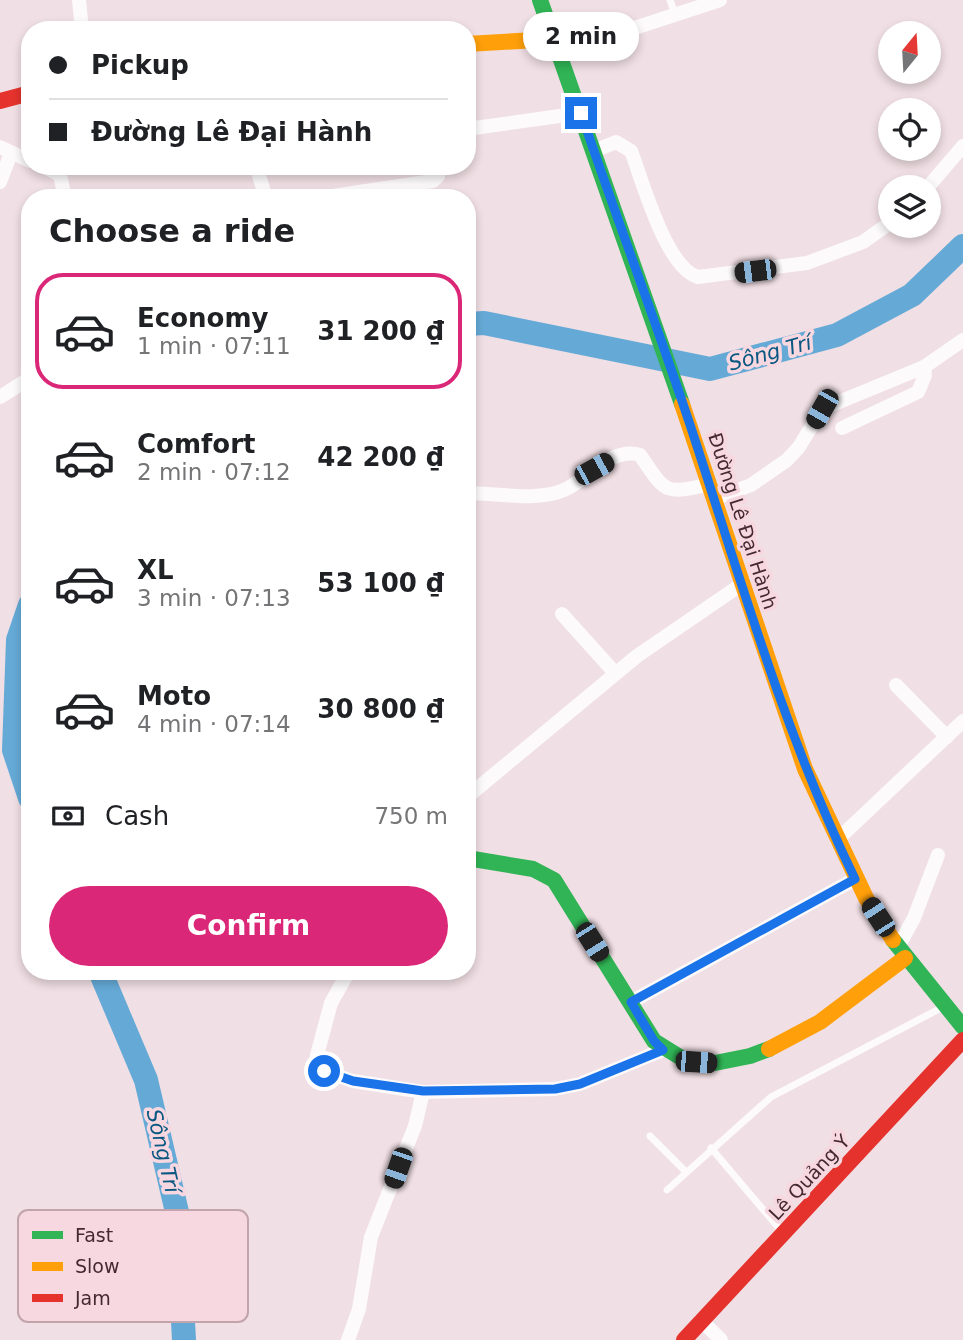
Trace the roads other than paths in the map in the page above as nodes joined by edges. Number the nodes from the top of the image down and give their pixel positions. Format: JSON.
{"nodes":[{"id":1,"x":79,"y":0,"type":"edge"},
{"id":2,"x":540,"y":0,"type":"edge"},
{"id":3,"x":670,"y":0,"type":"edge"},
{"id":4,"x":720,"y":0,"type":"edge"},
{"id":5,"x":675,"y":15,"type":"junction"},
{"id":6,"x":81,"y":21,"type":"edge"},
{"id":7,"x":476,"y":44,"type":"edge"},
{"id":8,"x":556,"y":46,"type":"junction"},
{"id":9,"x":21,"y":95,"type":"edge"},
{"id":10,"x":0,"y":101,"type":"edge"},
{"id":11,"x":581,"y":113,"type":"junction"},
{"id":12,"x":476,"y":128,"type":"edge"},
{"id":13,"x":963,"y":146,"type":"edge"},
{"id":14,"x":6,"y":150,"type":"edge"},
{"id":15,"x":594,"y":151,"type":"junction"},
{"id":16,"x":438,"y":175,"type":"edge"},
{"id":17,"x":938,"y":175,"type":"edge"},
{"id":18,"x":0,"y":182,"type":"edge"},
{"id":19,"x":379,"y":189,"type":"edge"},
{"id":20,"x":878,"y":231,"type":"edge"},
{"id":21,"x":963,"y":340,"type":"edge"},
{"id":22,"x":923,"y":367,"type":"junction"},
{"id":23,"x":21,"y":384,"type":"edge"},
{"id":24,"x":0,"y":397,"type":"edge"},
{"id":25,"x":842,"y":428,"type":"dead end"},
{"id":26,"x":711,"y":492,"type":"junction"},
{"id":27,"x":476,"y":493,"type":"edge"},
{"id":28,"x":742,"y":584,"type":"junction"},
{"id":29,"x":562,"y":614,"type":"dead end"},
{"id":30,"x":615,"y":673,"type":"junction"},
{"id":31,"x":897,"y":685,"type":"dead end"},
{"id":32,"x":963,"y":721,"type":"edge"},
{"id":33,"x":947,"y":737,"type":"junction"},
{"id":34,"x":476,"y":786,"type":"edge"},
{"id":35,"x":837,"y":840,"type":"junction"},
{"id":36,"x":938,"y":855,"type":"dead end"},
{"id":37,"x":476,"y":859,"type":"edge"},
{"id":38,"x":855,"y":879,"type":"junction"},
{"id":39,"x":902,"y":952,"type":"junction"},
{"id":40,"x":345,"y":980,"type":"edge"},
{"id":41,"x":631,"y":1002,"type":"junction"},
{"id":42,"x":944,"y":1006,"type":"junction"},
{"id":43,"x":963,"y":1027,"type":"edge"},
{"id":44,"x":963,"y":1040,"type":"edge"},
{"id":45,"x":663,"y":1050,"type":"junction"},
{"id":46,"x":423,"y":1091,"type":"junction"},
{"id":47,"x":650,"y":1136,"type":"dead end"},
{"id":48,"x":711,"y":1148,"type":"junction"},
{"id":49,"x":686,"y":1172,"type":"junction"},
{"id":50,"x":667,"y":1190,"type":"dead end"},
{"id":51,"x":784,"y":1234,"type":"junction"},
{"id":52,"x":701,"y":1321,"type":"junction"},
{"id":53,"x":348,"y":1340,"type":"edge"},
{"id":54,"x":684,"y":1340,"type":"edge"},
{"id":55,"x":721,"y":1340,"type":"edge"}],
"edges":[{"from":1,"to":6,"type":"street"},
{"from":2,"to":8,"type":"main road","name":"Đường Lê Đại Hành"},
{"from":3,"to":5,"type":"lane"},
{"from":4,"to":5,"type":"street"},
{"from":5,"to":8,"type":"street"},
{"from":7,"to":8,"type":"main road"},
{"from":8,"to":11,"type":"main road","name":"Đường Lê Đại Hành"},
{"from":9,"to":10,"type":"main road"},
{"from":11,"to":12,"type":"street"},
{"from":11,"to":15,"type":"main road","name":"Đường Lê Đại Hành"},
{"from":13,"to":17,"type":"street"},
{"from":14,"to":18,"type":"street"},
{"from":15,"to":20,"type":"street"},
{"from":15,"to":26,"type":"main road","name":"Đường Lê Đại Hành"},
{"from":16,"to":19,"type":"street"},
{"from":21,"to":22,"type":"street"},
{"from":22,"to":25,"type":"street"},
{"from":22,"to":26,"type":"street"},
{"from":23,"to":24,"type":"street"},
{"from":26,"to":27,"type":"street"},
{"from":26,"to":28,"type":"main road","name":"Đường Lê Đại Hành"},
{"from":28,"to":30,"type":"street"},
{"from":28,"to":35,"type":"main road","name":"Đường Lê Đại Hành"},
{"from":29,"to":30,"type":"street"},
{"from":30,"to":34,"type":"street"},
{"from":31,"to":33,"type":"street"},
{"from":32,"to":33,"type":"street"},
{"from":33,"to":35,"type":"street"},
{"from":35,"to":38,"type":"main road","name":"Đường Lê Đại Hành"},
{"from":36,"to":39,"type":"street"},
{"from":37,"to":41,"type":"main road"},
{"from":38,"to":39,"type":"main road","name":"Đường Lê Đại Hành"},
{"from":38,"to":41,"type":"street"},
{"from":39,"to":42,"type":"main road","name":"Đường Lê Đại Hành"},
{"from":39,"to":45,"type":"main road"},
{"from":40,"to":46,"type":"street"},
{"from":41,"to":45,"type":"main road"},
{"from":42,"to":43,"type":"main road","name":"Đường Lê Đại Hành"},
{"from":42,"to":48,"type":"lane"},
{"from":44,"to":51,"type":"main road","name":"Lê Quảng Ý"},
{"from":45,"to":46,"type":"street"},
{"from":46,"to":53,"type":"street"},
{"from":47,"to":49,"type":"lane"},
{"from":48,"to":49,"type":"lane"},
{"from":48,"to":51,"type":"lane"},
{"from":49,"to":50,"type":"lane"},
{"from":51,"to":52,"type":"main road","name":"Lê Quảng Ý"},
{"from":52,"to":54,"type":"main road","name":"Lê Quảng Ý"},
{"from":52,"to":55,"type":"street"}]}
